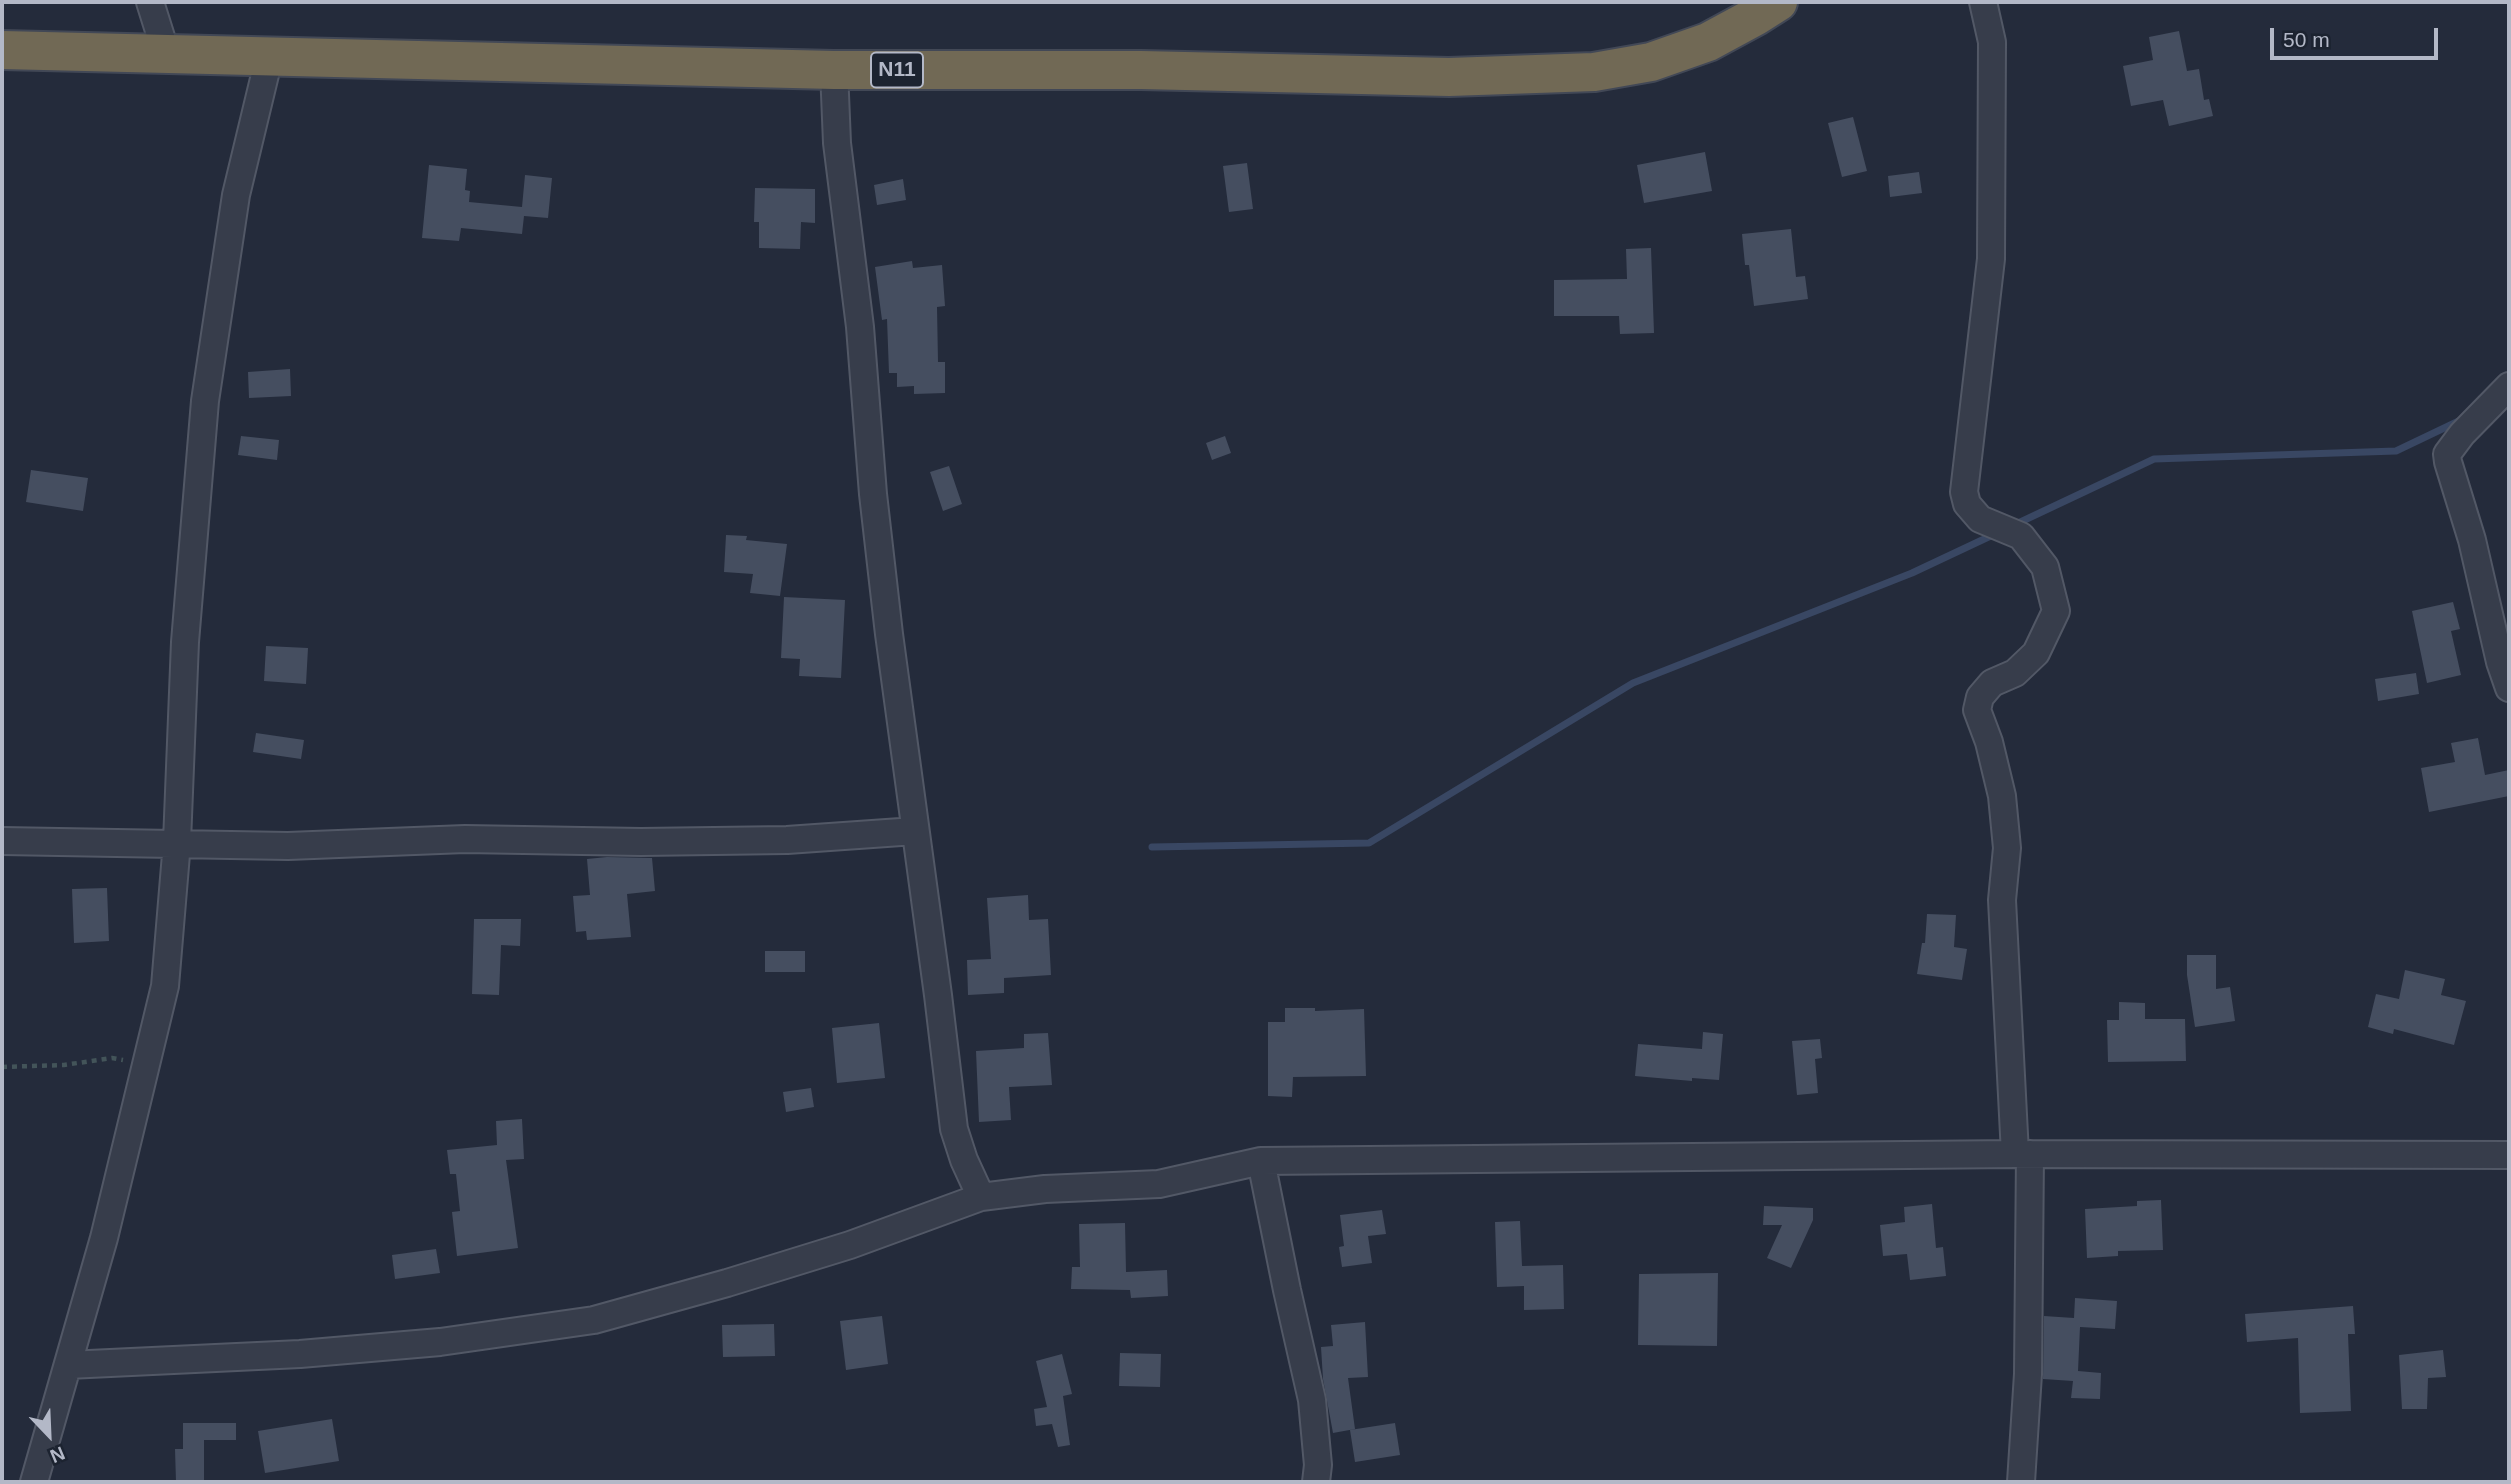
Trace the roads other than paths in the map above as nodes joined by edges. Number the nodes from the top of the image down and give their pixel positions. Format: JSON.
{"nodes":[{"id":1,"x":150,"y":2,"type":"edge"},
{"id":2,"x":1778,"y":2,"type":"edge"},
{"id":3,"x":1983,"y":2,"type":"edge"},
{"id":4,"x":2,"y":50,"type":"edge"},
{"id":5,"x":166,"y":54,"type":"junction"},
{"id":6,"x":269,"y":58,"type":"junction"},
{"id":7,"x":834,"y":70,"type":"junction"},
{"id":8,"x":2509,"y":386,"type":"edge"},
{"id":9,"x":2509,"y":688,"type":"edge"},
{"id":10,"x":915,"y":831,"type":"junction"},
{"id":11,"x":2,"y":841,"type":"edge"},
{"id":12,"x":177,"y":842,"type":"junction"},
{"id":13,"x":2023,"y":1154,"type":"junction"},
{"id":14,"x":2509,"y":1155,"type":"edge"},
{"id":15,"x":1261,"y":1161,"type":"junction"},
{"id":16,"x":981,"y":1197,"type":"junction"},
{"id":17,"x":68,"y":1365,"type":"junction"},
{"id":18,"x":34,"y":1482,"type":"edge"},
{"id":19,"x":1316,"y":1482,"type":"edge"},
{"id":20,"x":2021,"y":1482,"type":"edge"}],
"edges":[{"from":1,"to":5,"type":"street"},
{"from":2,"to":7,"type":"highway","number":"N11"},
{"from":3,"to":13,"type":"street"},
{"from":4,"to":5,"type":"highway","number":"N11"},
{"from":5,"to":6,"type":"highway","number":"N11"},
{"from":6,"to":7,"type":"highway","number":"N11"},
{"from":6,"to":12,"type":"street"},
{"from":7,"to":10,"type":"street"},
{"from":8,"to":9,"type":"street"},
{"from":10,"to":12,"type":"street"},
{"from":10,"to":16,"type":"street"},
{"from":11,"to":12,"type":"street"},
{"from":12,"to":17,"type":"street"},
{"from":13,"to":14,"type":"street"},
{"from":13,"to":15,"type":"street"},
{"from":13,"to":20,"type":"street"},
{"from":15,"to":16,"type":"street"},
{"from":15,"to":19,"type":"street"},
{"from":16,"to":17,"type":"street"},
{"from":17,"to":18,"type":"street"}]}
